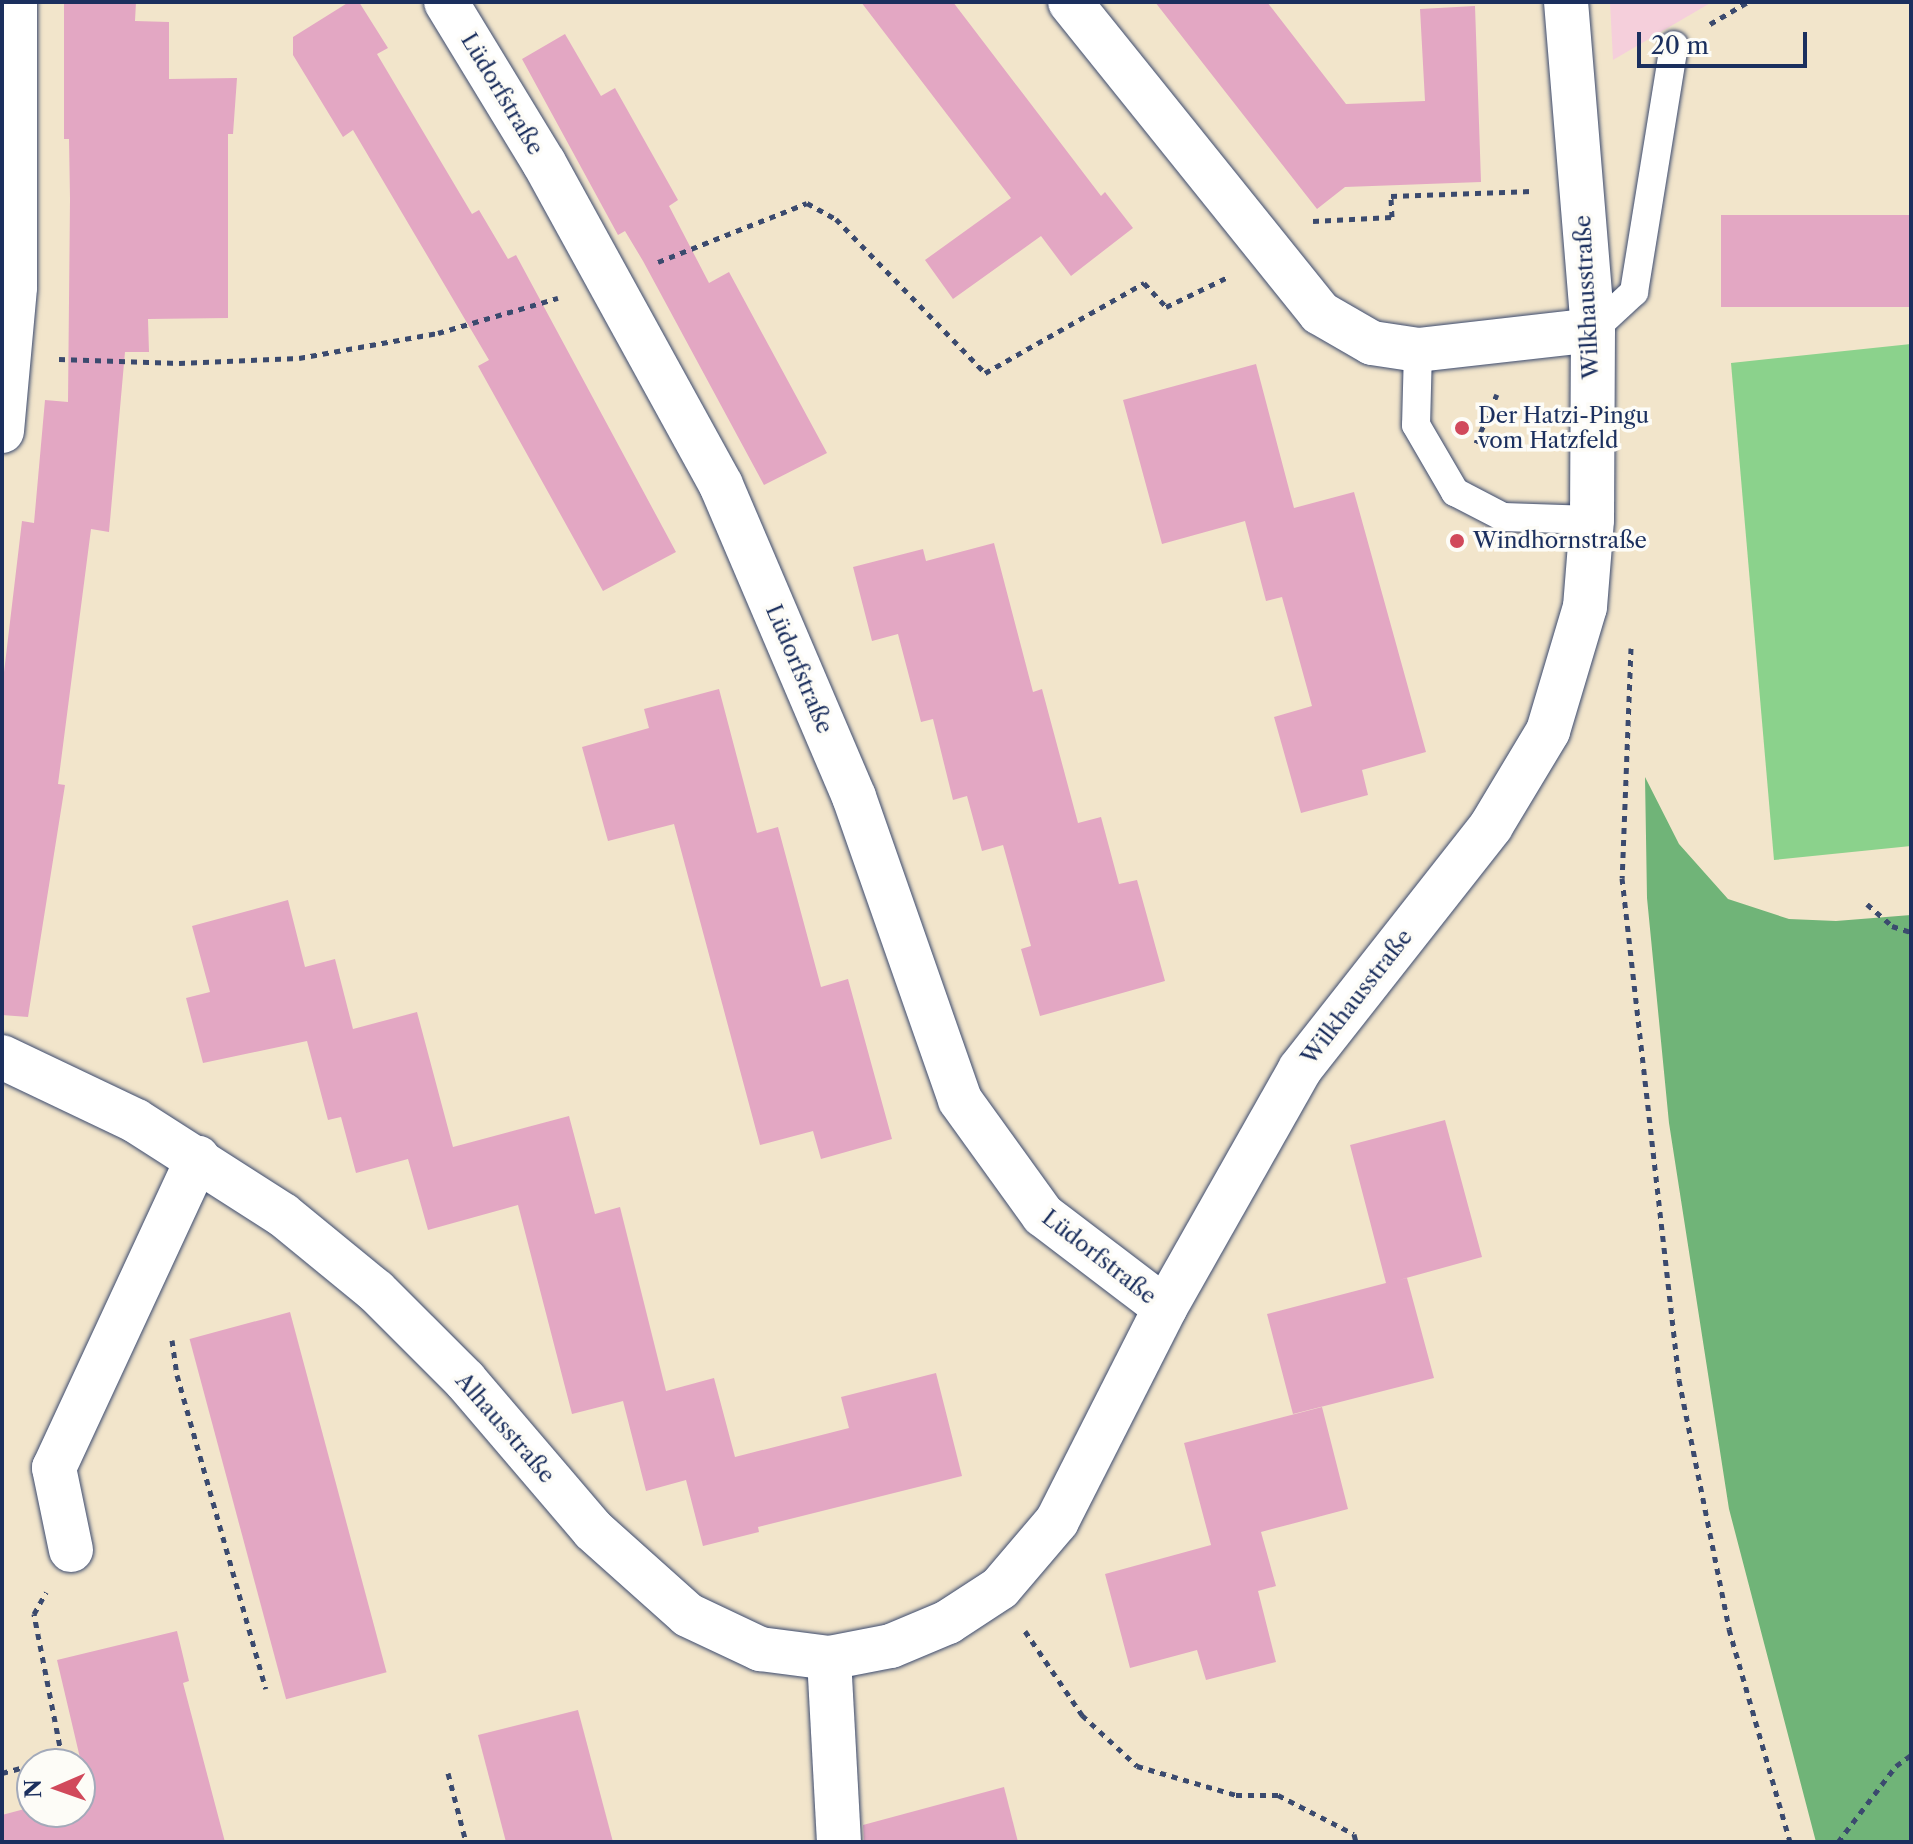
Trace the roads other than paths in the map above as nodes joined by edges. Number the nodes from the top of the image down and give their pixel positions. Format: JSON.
{"nodes":[{"id":1,"x":15,"y":2,"type":"edge"},
{"id":2,"x":446,"y":2,"type":"edge"},
{"id":3,"x":1070,"y":2,"type":"edge"},
{"id":4,"x":1566,"y":2,"type":"edge"},
{"id":5,"x":1674,"y":45,"type":"dead end"},
{"id":6,"x":1593,"y":330,"type":"junction"},
{"id":7,"x":1418,"y":350,"type":"junction"},
{"id":8,"x":2,"y":431,"type":"edge"},
{"id":9,"x":1592,"y":520,"type":"junction"},
{"id":10,"x":2,"y":1057,"type":"edge"},
{"id":11,"x":198,"y":1158,"type":"junction"},
{"id":12,"x":1165,"y":1308,"type":"junction"},
{"id":13,"x":71,"y":1550,"type":"road end"},
{"id":14,"x":829,"y":1658,"type":"junction"},
{"id":15,"x":839,"y":1842,"type":"edge"}],
"edges":[{"from":1,"to":8,"type":"street"},
{"from":2,"to":12,"type":"street","name":"Lüdorfstraße"},
{"from":3,"to":7,"type":"street"},
{"from":4,"to":6,"type":"street","name":"Wilkhausstraße"},
{"from":5,"to":6,"type":"lane"},
{"from":6,"to":7,"type":"street"},
{"from":6,"to":9,"type":"street","name":"Wilkhausstraße"},
{"from":7,"to":9,"type":"lane"},
{"from":9,"to":12,"type":"street","name":"Wilkhausstraße"},
{"from":10,"to":11,"type":"street","name":"Alhausstraße"},
{"from":11,"to":13,"type":"street"},
{"from":11,"to":14,"type":"street","name":"Alhausstraße"},
{"from":12,"to":14,"type":"street","name":"Wilkhausstraße"},
{"from":14,"to":15,"type":"street"}]}
